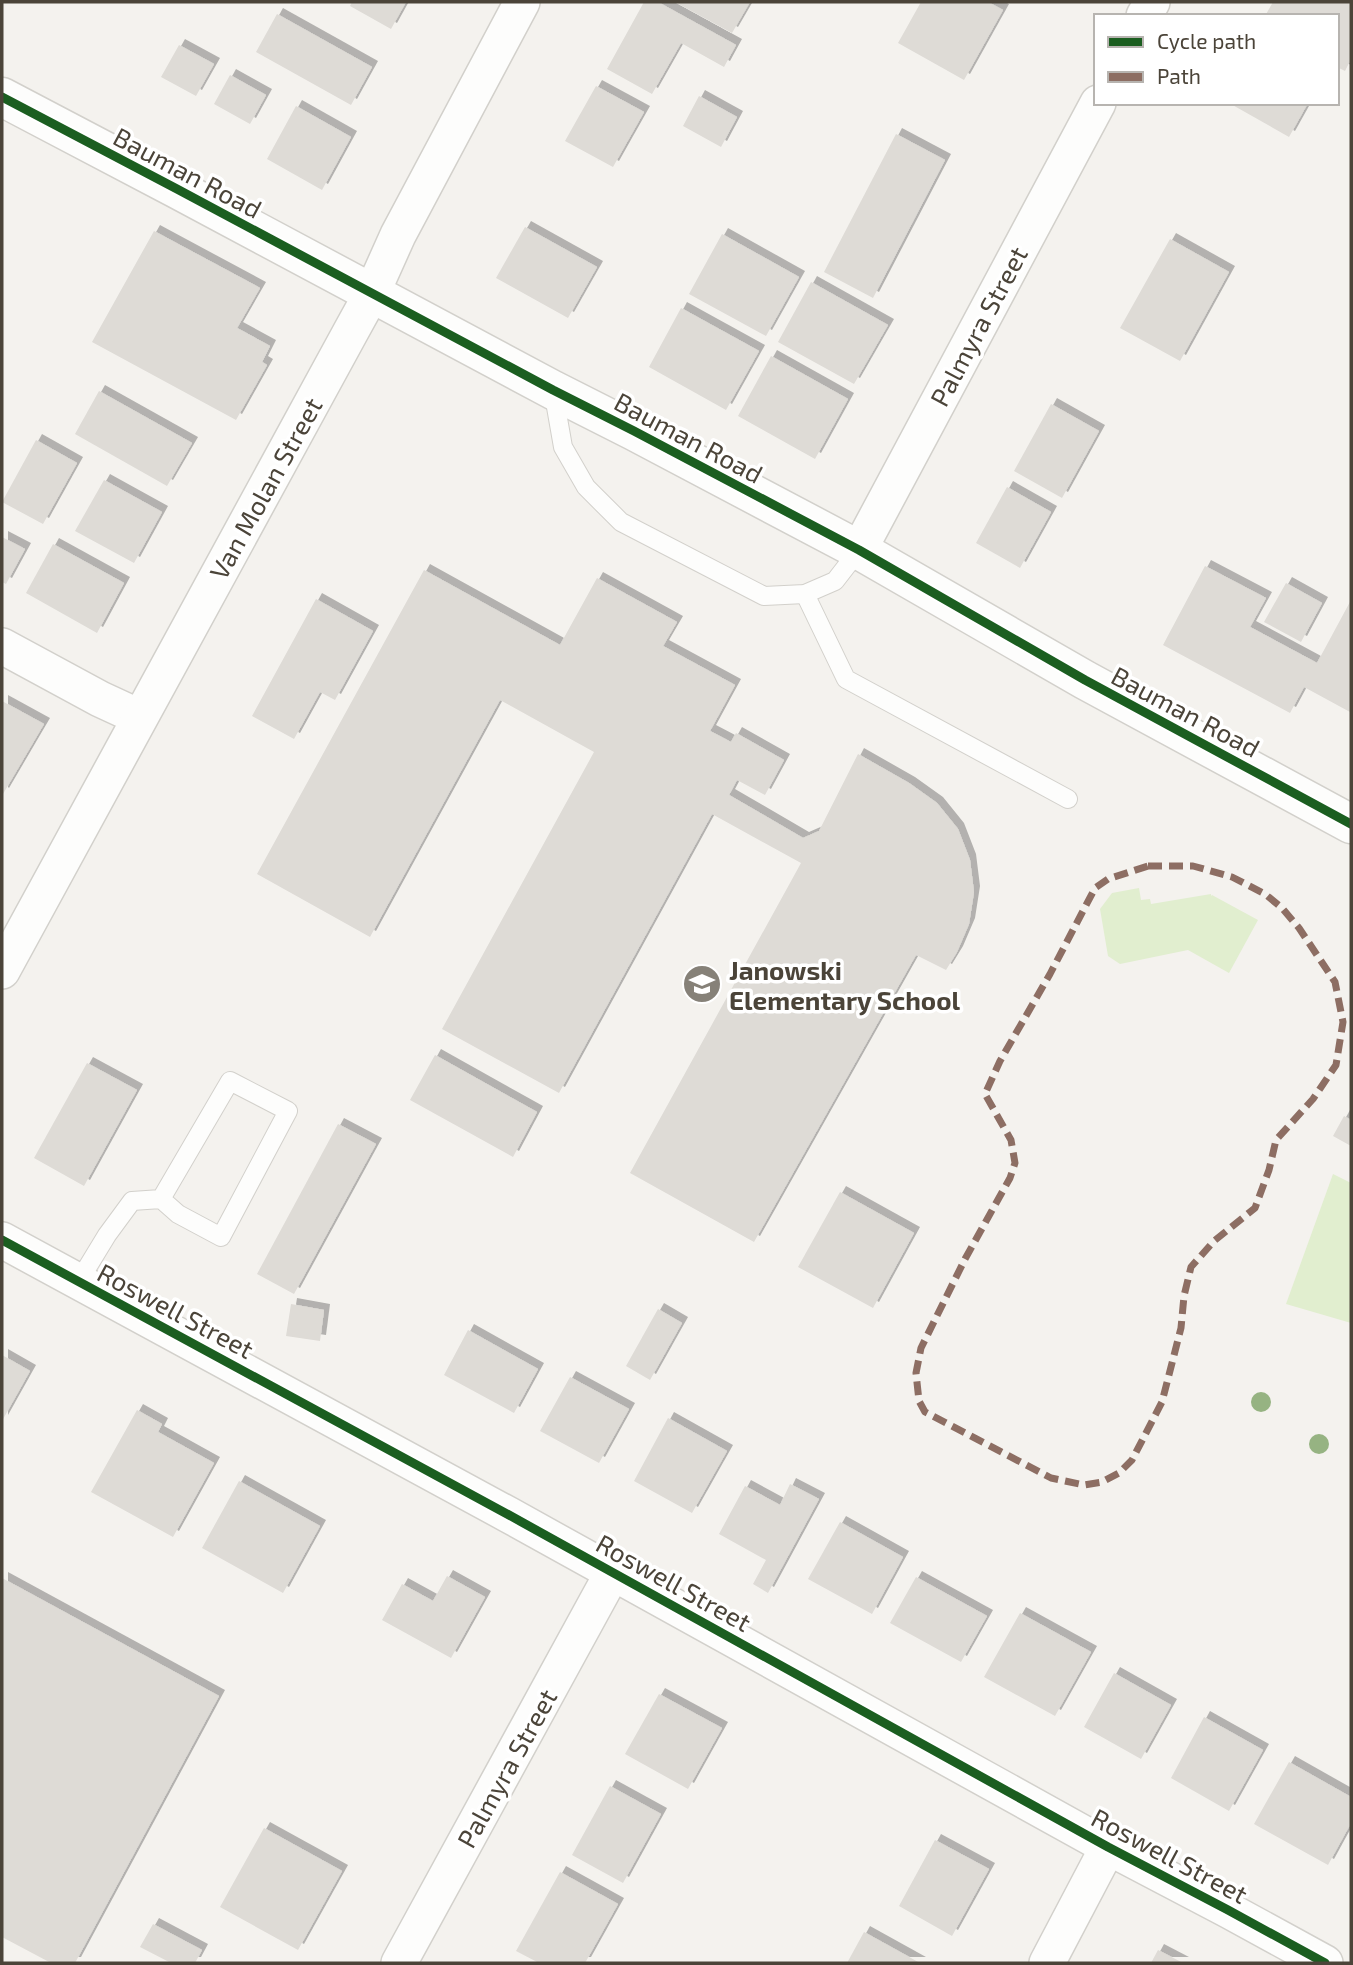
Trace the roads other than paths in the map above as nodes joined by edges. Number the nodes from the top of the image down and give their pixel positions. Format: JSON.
{"nodes":[{"id":1,"x":522,"y":2,"type":"edge"},
{"id":2,"x":2,"y":97,"type":"edge"},
{"id":3,"x":1097,"y":105,"type":"edge"},
{"id":4,"x":372,"y":293,"type":"junction"},
{"id":5,"x":553,"y":390,"type":"junction"},
{"id":6,"x":859,"y":550,"type":"junction"},
{"id":7,"x":805,"y":594,"type":"junction"},
{"id":8,"x":2,"y":646,"type":"edge"},
{"id":9,"x":139,"y":717,"type":"junction"},
{"id":10,"x":1068,"y":799,"type":"dead end"},
{"id":11,"x":1350,"y":820,"type":"edge"},
{"id":12,"x":2,"y":971,"type":"edge"},
{"id":13,"x":161,"y":1199,"type":"junction"},
{"id":14,"x":2,"y":1240,"type":"edge"},
{"id":15,"x":79,"y":1281,"type":"junction"},
{"id":16,"x":612,"y":1572,"type":"junction"},
{"id":17,"x":1108,"y":1847,"type":"junction"},
{"id":18,"x":399,"y":1963,"type":"edge"},
{"id":19,"x":1047,"y":1963,"type":"edge"},
{"id":20,"x":1325,"y":1963,"type":"edge"}],
"edges":[{"from":1,"to":4,"type":"street","name":"Van Molan Street"},
{"from":2,"to":4,"type":"street","name":"Bauman Road"},
{"from":3,"to":6,"type":"street","name":"Palmyra Street"},
{"from":4,"to":5,"type":"street","name":"Bauman Road"},
{"from":4,"to":9,"type":"street","name":"Van Molan Street"},
{"from":5,"to":6,"type":"street","name":"Bauman Road"},
{"from":5,"to":7,"type":"lane"},
{"from":6,"to":7,"type":"lane"},
{"from":6,"to":11,"type":"street","name":"Bauman Road"},
{"from":7,"to":10,"type":"lane"},
{"from":8,"to":9,"type":"street"},
{"from":9,"to":12,"type":"street","name":"Van Molan Street"},
{"from":13,"to":13,"type":"lane"},
{"from":13,"to":15,"type":"lane"},
{"from":14,"to":15,"type":"street","name":"Roswell Street"},
{"from":15,"to":16,"type":"street","name":"Roswell Street"},
{"from":16,"to":17,"type":"street","name":"Roswell Street"},
{"from":16,"to":18,"type":"street","name":"Palmyra Street"},
{"from":17,"to":19,"type":"street"},
{"from":17,"to":20,"type":"street","name":"Roswell Street"}]}
